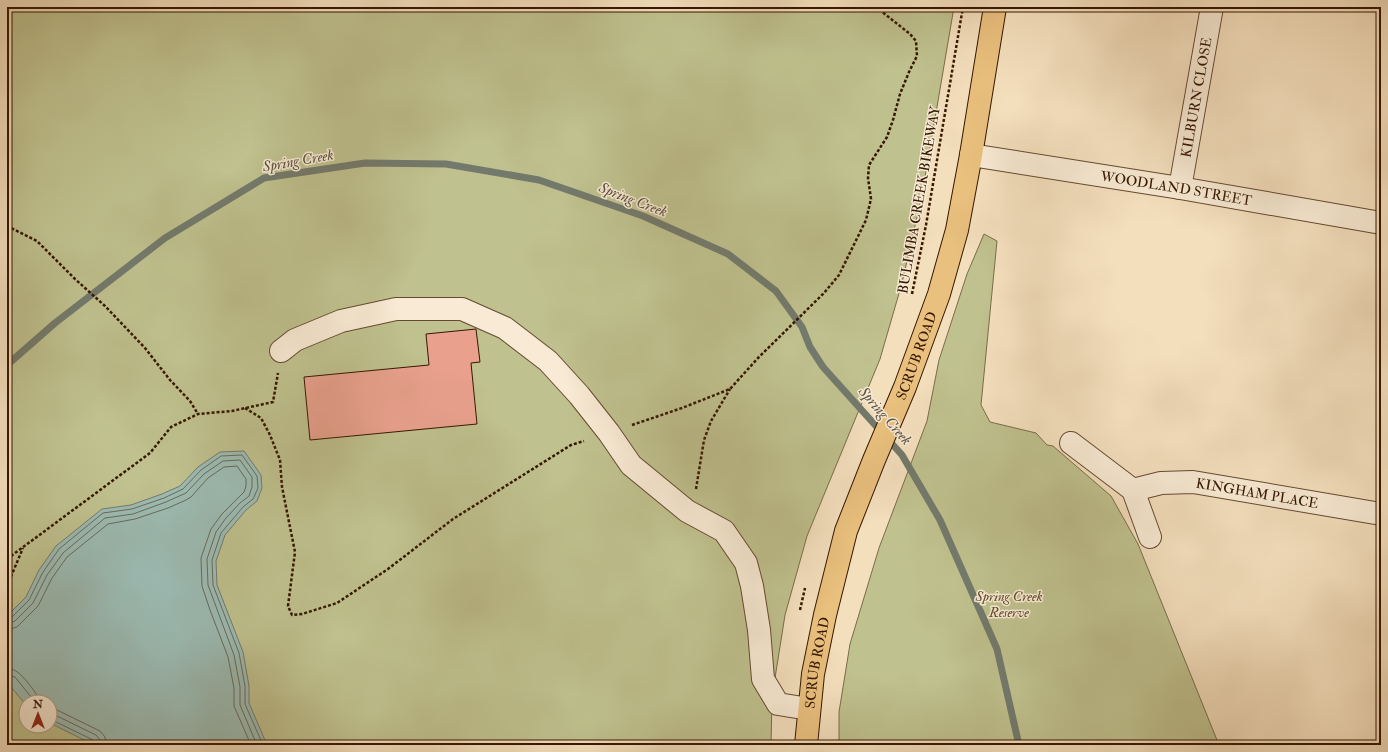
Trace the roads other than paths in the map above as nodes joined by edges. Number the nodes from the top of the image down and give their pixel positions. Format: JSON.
{"nodes":[{"id":1,"x":995,"y":7,"type":"edge"},
{"id":2,"x":1212,"y":7,"type":"edge"},
{"id":3,"x":972,"y":155,"type":"junction"},
{"id":4,"x":1180,"y":188,"type":"junction"},
{"id":5,"x":1381,"y":223,"type":"edge"},
{"id":6,"x":281,"y":351,"type":"road end"},
{"id":7,"x":1071,"y":443,"type":"dead end"},
{"id":8,"x":1133,"y":490,"type":"junction"},
{"id":9,"x":1381,"y":514,"type":"edge"},
{"id":10,"x":1150,"y":537,"type":"dead end"},
{"id":11,"x":809,"y":709,"type":"junction"},
{"id":12,"x":806,"y":745,"type":"edge"}],
"edges":[{"from":1,"to":3,"type":"main road","name":"SCRUB ROAD"},
{"from":2,"to":4,"type":"street","name":"KILBURN CLOSE"},
{"from":3,"to":4,"type":"street","name":"WOODLAND STREET"},
{"from":3,"to":11,"type":"main road","name":"SCRUB ROAD"},
{"from":4,"to":5,"type":"street","name":"WOODLAND STREET"},
{"from":6,"to":11,"type":"street"},
{"from":7,"to":8,"type":"street"},
{"from":8,"to":9,"type":"street","name":"KINGHAM PLACE"},
{"from":8,"to":10,"type":"street"},
{"from":11,"to":12,"type":"main road","name":"SCRUB ROAD"}]}
